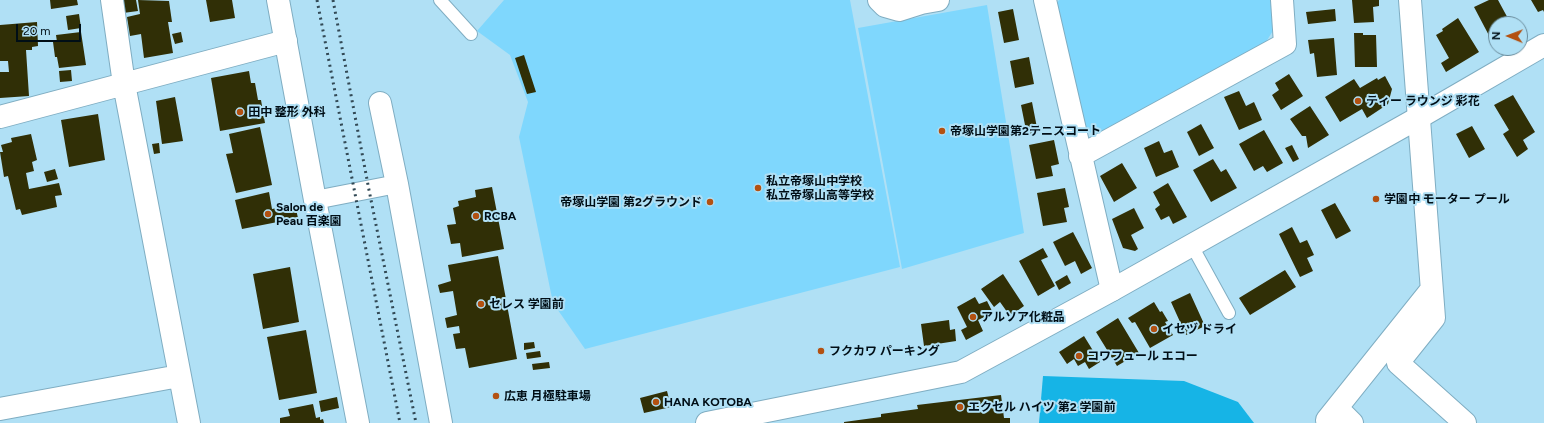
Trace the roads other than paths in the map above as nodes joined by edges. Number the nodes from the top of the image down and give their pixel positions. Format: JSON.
{"nodes":[{"id":1,"x":112,"y":0,"type":"edge"},
{"id":2,"x":278,"y":0,"type":"edge"},
{"id":3,"x":440,"y":0,"type":"edge"},
{"id":4,"x":879,"y":0,"type":"edge"},
{"id":5,"x":1045,"y":0,"type":"edge"},
{"id":6,"x":1282,"y":0,"type":"edge"},
{"id":7,"x":1410,"y":0,"type":"edge"},
{"id":8,"x":927,"y":1,"type":"edge"},
{"id":9,"x":471,"y":34,"type":"dead end"},
{"id":10,"x":286,"y":41,"type":"junction"},
{"id":11,"x":1544,"y":45,"type":"edge"},
{"id":12,"x":124,"y":84,"type":"junction"},
{"id":13,"x":380,"y":103,"type":"dead end"},
{"id":14,"x":0,"y":117,"type":"edge"},
{"id":15,"x":1418,"y":118,"type":"junction"},
{"id":16,"x":1080,"y":156,"type":"junction"},
{"id":17,"x":397,"y":184,"type":"junction"},
{"id":18,"x":315,"y":200,"type":"junction"},
{"id":19,"x":1191,"y":244,"type":"junction"},
{"id":20,"x":1112,"y":290,"type":"junction"},
{"id":21,"x":1430,"y":290,"type":"junction"},
{"id":22,"x":1229,"y":313,"type":"dead end"},
{"id":23,"x":180,"y":376,"type":"junction"},
{"id":24,"x":0,"y":409,"type":"edge"},
{"id":25,"x":779,"y":416,"type":"edge"},
{"id":26,"x":189,"y":423,"type":"edge"},
{"id":27,"x":358,"y":423,"type":"edge"},
{"id":28,"x":441,"y":423,"type":"edge"},
{"id":29,"x":707,"y":423,"type":"edge"},
{"id":30,"x":1352,"y":423,"type":"edge"},
{"id":31,"x":1465,"y":423,"type":"edge"}],
"edges":[{"from":1,"to":12,"type":"street"},
{"from":2,"to":10,"type":"street"},
{"from":3,"to":9,"type":"lane"},
{"from":4,"to":8,"type":"street"},
{"from":5,"to":16,"type":"street"},
{"from":6,"to":16,"type":"street"},
{"from":7,"to":15,"type":"street"},
{"from":10,"to":12,"type":"street"},
{"from":10,"to":18,"type":"street"},
{"from":11,"to":15,"type":"street"},
{"from":12,"to":14,"type":"street"},
{"from":12,"to":23,"type":"street"},
{"from":13,"to":17,"type":"street"},
{"from":15,"to":19,"type":"street"},
{"from":15,"to":21,"type":"street"},
{"from":16,"to":20,"type":"street"},
{"from":17,"to":18,"type":"street"},
{"from":17,"to":28,"type":"street"},
{"from":18,"to":27,"type":"street"},
{"from":19,"to":20,"type":"street"},
{"from":19,"to":22,"type":"lane"},
{"from":20,"to":25,"type":"street"},
{"from":21,"to":30,"type":"street"},
{"from":21,"to":31,"type":"street"},
{"from":23,"to":24,"type":"street"},
{"from":23,"to":26,"type":"street"},
{"from":25,"to":29,"type":"street"}]}
